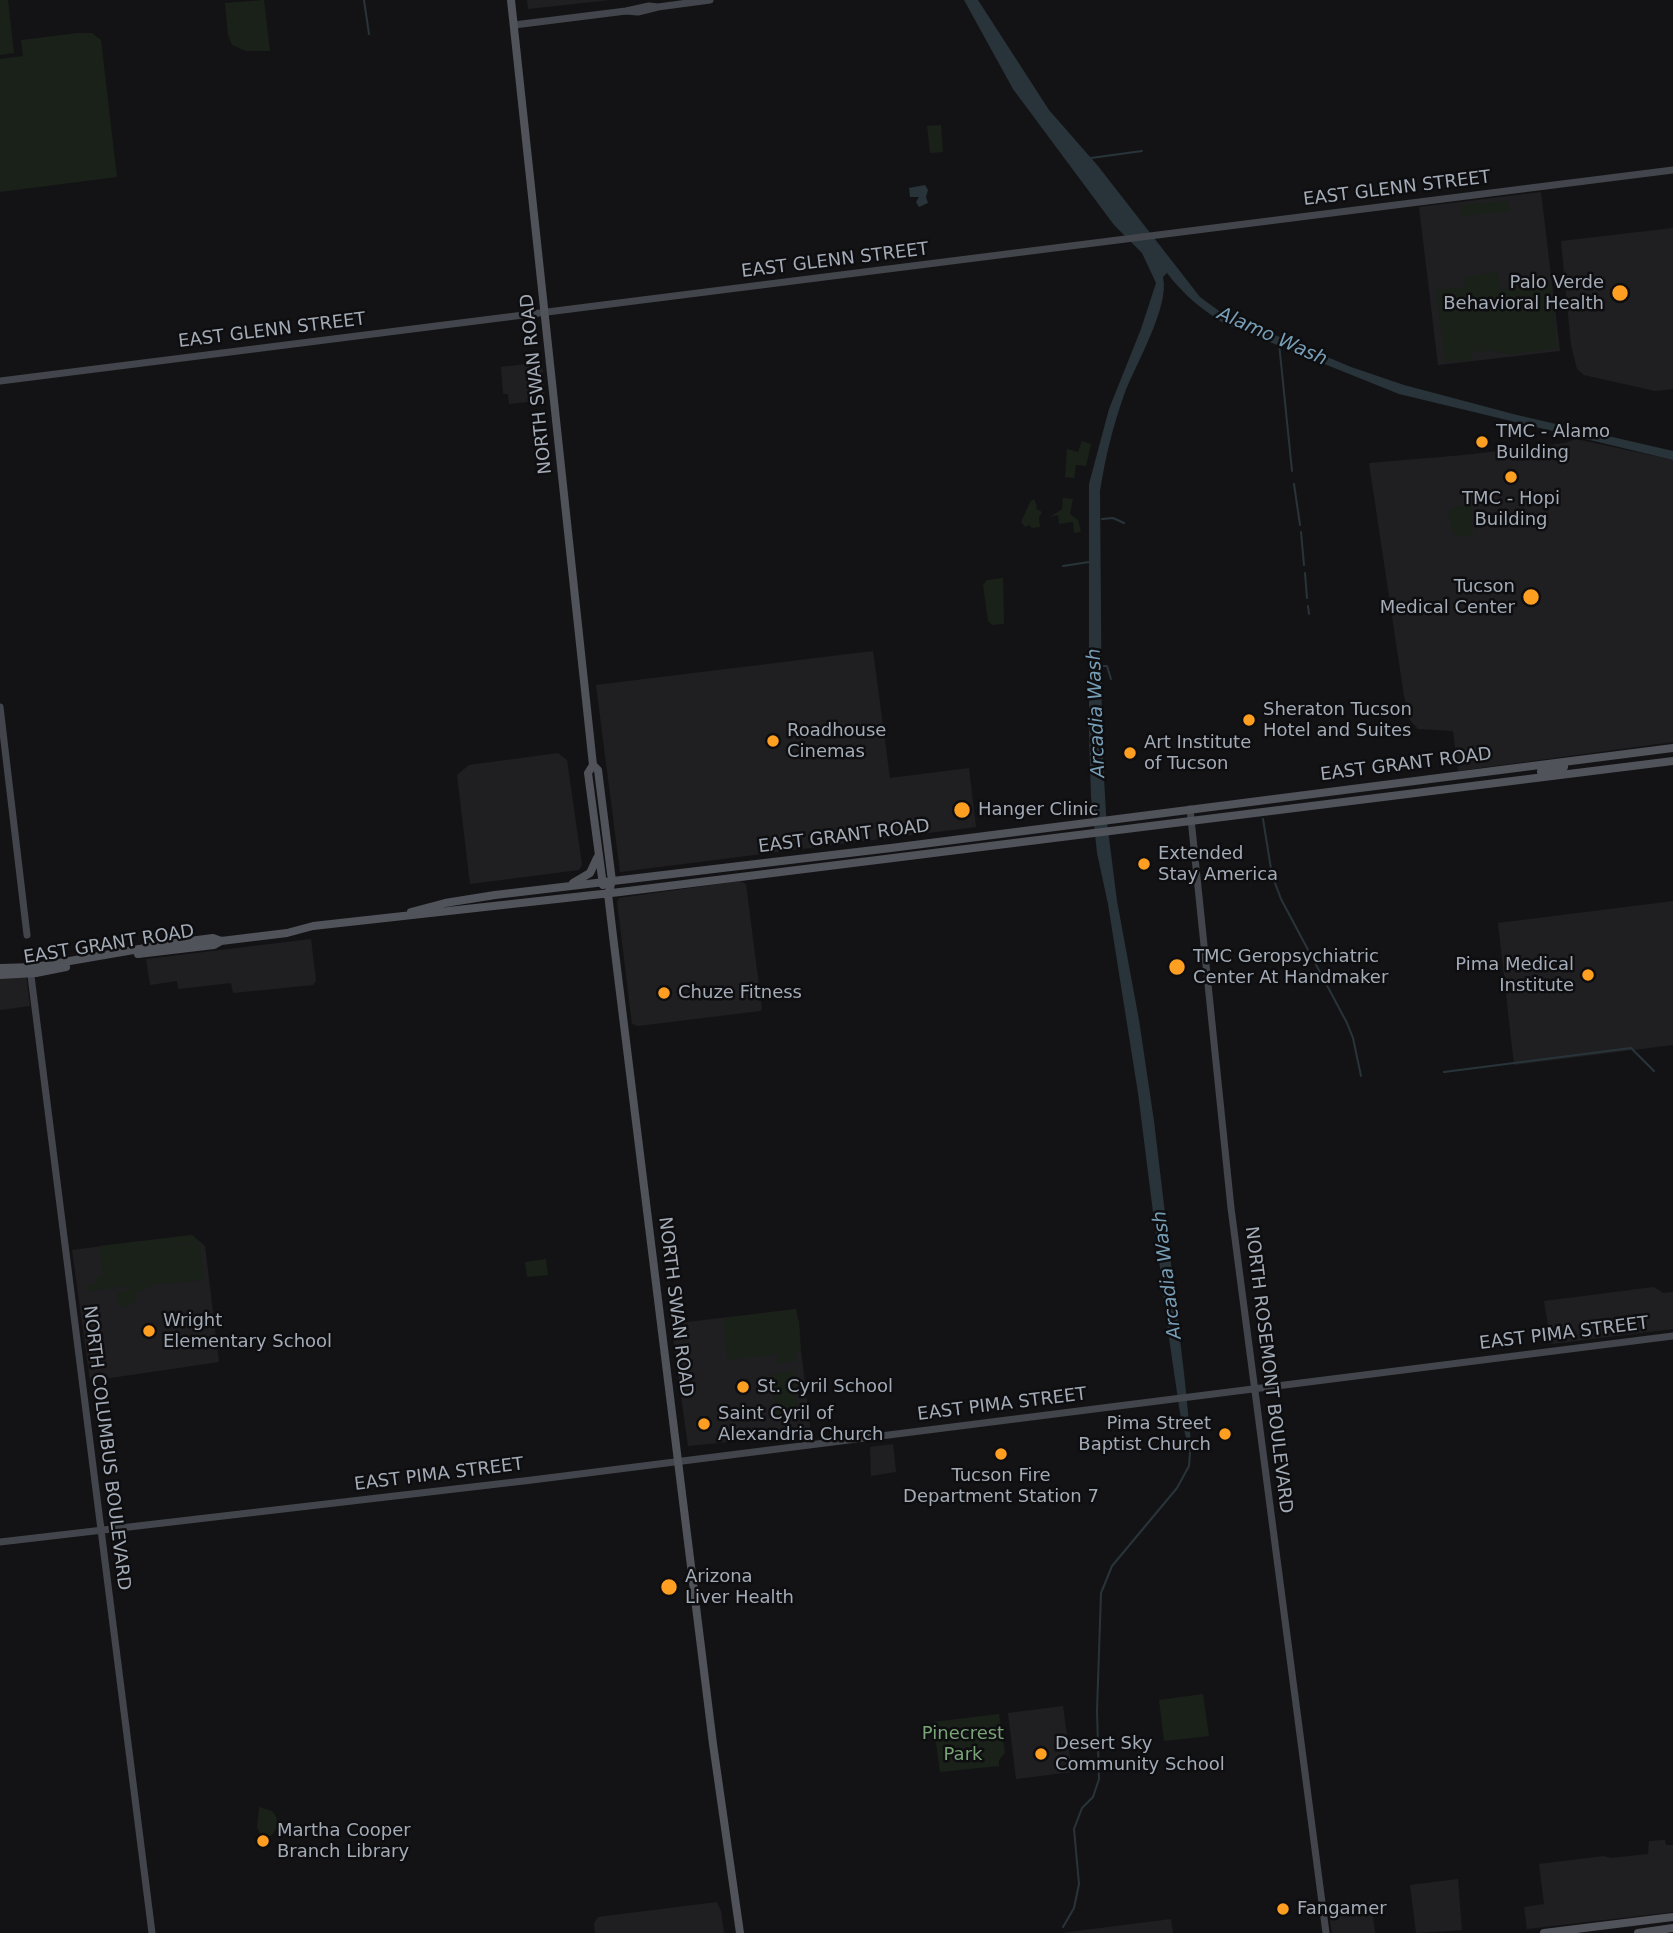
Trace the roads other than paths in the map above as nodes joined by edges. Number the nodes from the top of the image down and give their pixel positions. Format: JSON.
{"nodes":[{"id":1,"x":511,"y":0,"type":"edge"},
{"id":2,"x":710,"y":0,"type":"edge"},
{"id":3,"x":513,"y":25,"type":"junction"},
{"id":4,"x":1673,"y":170,"type":"edge"},
{"id":5,"x":546,"y":312,"type":"junction"},
{"id":6,"x":0,"y":381,"type":"edge"},
{"id":7,"x":0,"y":707,"type":"edge"},
{"id":8,"x":1673,"y":748,"type":"edge"},
{"id":9,"x":1673,"y":761,"type":"edge"},
{"id":10,"x":1564,"y":762,"type":"junction"},
{"id":11,"x":593,"y":765,"type":"junction"},
{"id":12,"x":1527,"y":778,"type":"junction"},
{"id":13,"x":1189,"y":809,"type":"junction"},
{"id":14,"x":1191,"y":820,"type":"junction"},
{"id":15,"x":598,"y":855,"type":"junction"},
{"id":16,"x":612,"y":881,"type":"junction"},
{"id":17,"x":601,"y":883,"type":"junction"},
{"id":18,"x":561,"y":887,"type":"junction"},
{"id":19,"x":608,"y":894,"type":"junction"},
{"id":20,"x":395,"y":916,"type":"junction"},
{"id":21,"x":27,"y":935,"type":"dead end"},
{"id":22,"x":0,"y":968,"type":"edge"},
{"id":23,"x":30,"y":970,"type":"junction"},
{"id":24,"x":0,"y":975,"type":"edge"},
{"id":25,"x":1673,"y":1336,"type":"edge"},
{"id":26,"x":1254,"y":1389,"type":"junction"},
{"id":27,"x":679,"y":1461,"type":"junction"},
{"id":28,"x":101,"y":1530,"type":"junction"},
{"id":29,"x":0,"y":1542,"type":"edge"},
{"id":30,"x":1673,"y":1917,"type":"edge"},
{"id":31,"x":1673,"y":1928,"type":"edge"},
{"id":32,"x":152,"y":1933,"type":"edge"},
{"id":33,"x":740,"y":1933,"type":"edge"},
{"id":34,"x":1326,"y":1933,"type":"edge"},
{"id":35,"x":1544,"y":1933,"type":"edge"},
{"id":36,"x":1638,"y":1933,"type":"edge"}],
"edges":[{"from":1,"to":3,"type":"main road","name":"NORTH SWAN ROAD"},
{"from":2,"to":3,"type":"street"},
{"from":3,"to":5,"type":"main road","name":"NORTH SWAN ROAD"},
{"from":4,"to":5,"type":"street","name":"EAST GLENN STREET"},
{"from":5,"to":6,"type":"street","name":"EAST GLENN STREET"},
{"from":5,"to":11,"type":"main road","name":"NORTH SWAN ROAD"},
{"from":7,"to":21,"type":"street"},
{"from":8,"to":10,"type":"main road","name":"EAST GRANT ROAD"},
{"from":9,"to":12,"type":"main road","name":"EAST GRANT ROAD"},
{"from":10,"to":12,"type":"main road"},
{"from":10,"to":13,"type":"main road","name":"EAST GRANT ROAD"},
{"from":11,"to":15,"type":"main road","name":"NORTH SWAN ROAD"},
{"from":11,"to":16,"type":"main road","name":"NORTH SWAN ROAD"},
{"from":12,"to":14,"type":"main road","name":"EAST GRANT ROAD"},
{"from":13,"to":14,"type":"street","name":"NORTH ROSEMONT BOULEVARD"},
{"from":13,"to":16,"type":"main road","name":"EAST GRANT ROAD"},
{"from":14,"to":19,"type":"main road","name":"EAST GRANT ROAD"},
{"from":14,"to":26,"type":"street","name":"NORTH ROSEMONT BOULEVARD"},
{"from":15,"to":17,"type":"main road","name":"NORTH SWAN ROAD"},
{"from":15,"to":18,"type":"main road"},
{"from":16,"to":17,"type":"main road","name":"EAST GRANT ROAD"},
{"from":16,"to":19,"type":"main road","name":"NORTH SWAN ROAD"},
{"from":17,"to":18,"type":"main road","name":"EAST GRANT ROAD"},
{"from":17,"to":19,"type":"main road","name":"NORTH SWAN ROAD"},
{"from":18,"to":20,"type":"main road","name":"EAST GRANT ROAD"},
{"from":19,"to":20,"type":"main road","name":"EAST GRANT ROAD"},
{"from":19,"to":27,"type":"main road","name":"NORTH SWAN ROAD"},
{"from":20,"to":23,"type":"main road","name":"EAST GRANT ROAD"},
{"from":22,"to":23,"type":"main road","name":"EAST GRANT ROAD"},
{"from":23,"to":24,"type":"main road","name":"EAST GRANT ROAD"},
{"from":23,"to":28,"type":"street","name":"NORTH COLUMBUS BOULEVARD"},
{"from":25,"to":26,"type":"street","name":"EAST PIMA STREET"},
{"from":26,"to":27,"type":"street","name":"EAST PIMA STREET"},
{"from":26,"to":34,"type":"street","name":"NORTH ROSEMONT BOULEVARD"},
{"from":27,"to":28,"type":"street","name":"EAST PIMA STREET"},
{"from":27,"to":33,"type":"main road","name":"NORTH SWAN ROAD"},
{"from":28,"to":29,"type":"street","name":"EAST PIMA STREET"},
{"from":28,"to":32,"type":"street","name":"NORTH COLUMBUS BOULEVARD"},
{"from":30,"to":35,"type":"main road"},
{"from":31,"to":36,"type":"main road"}]}
